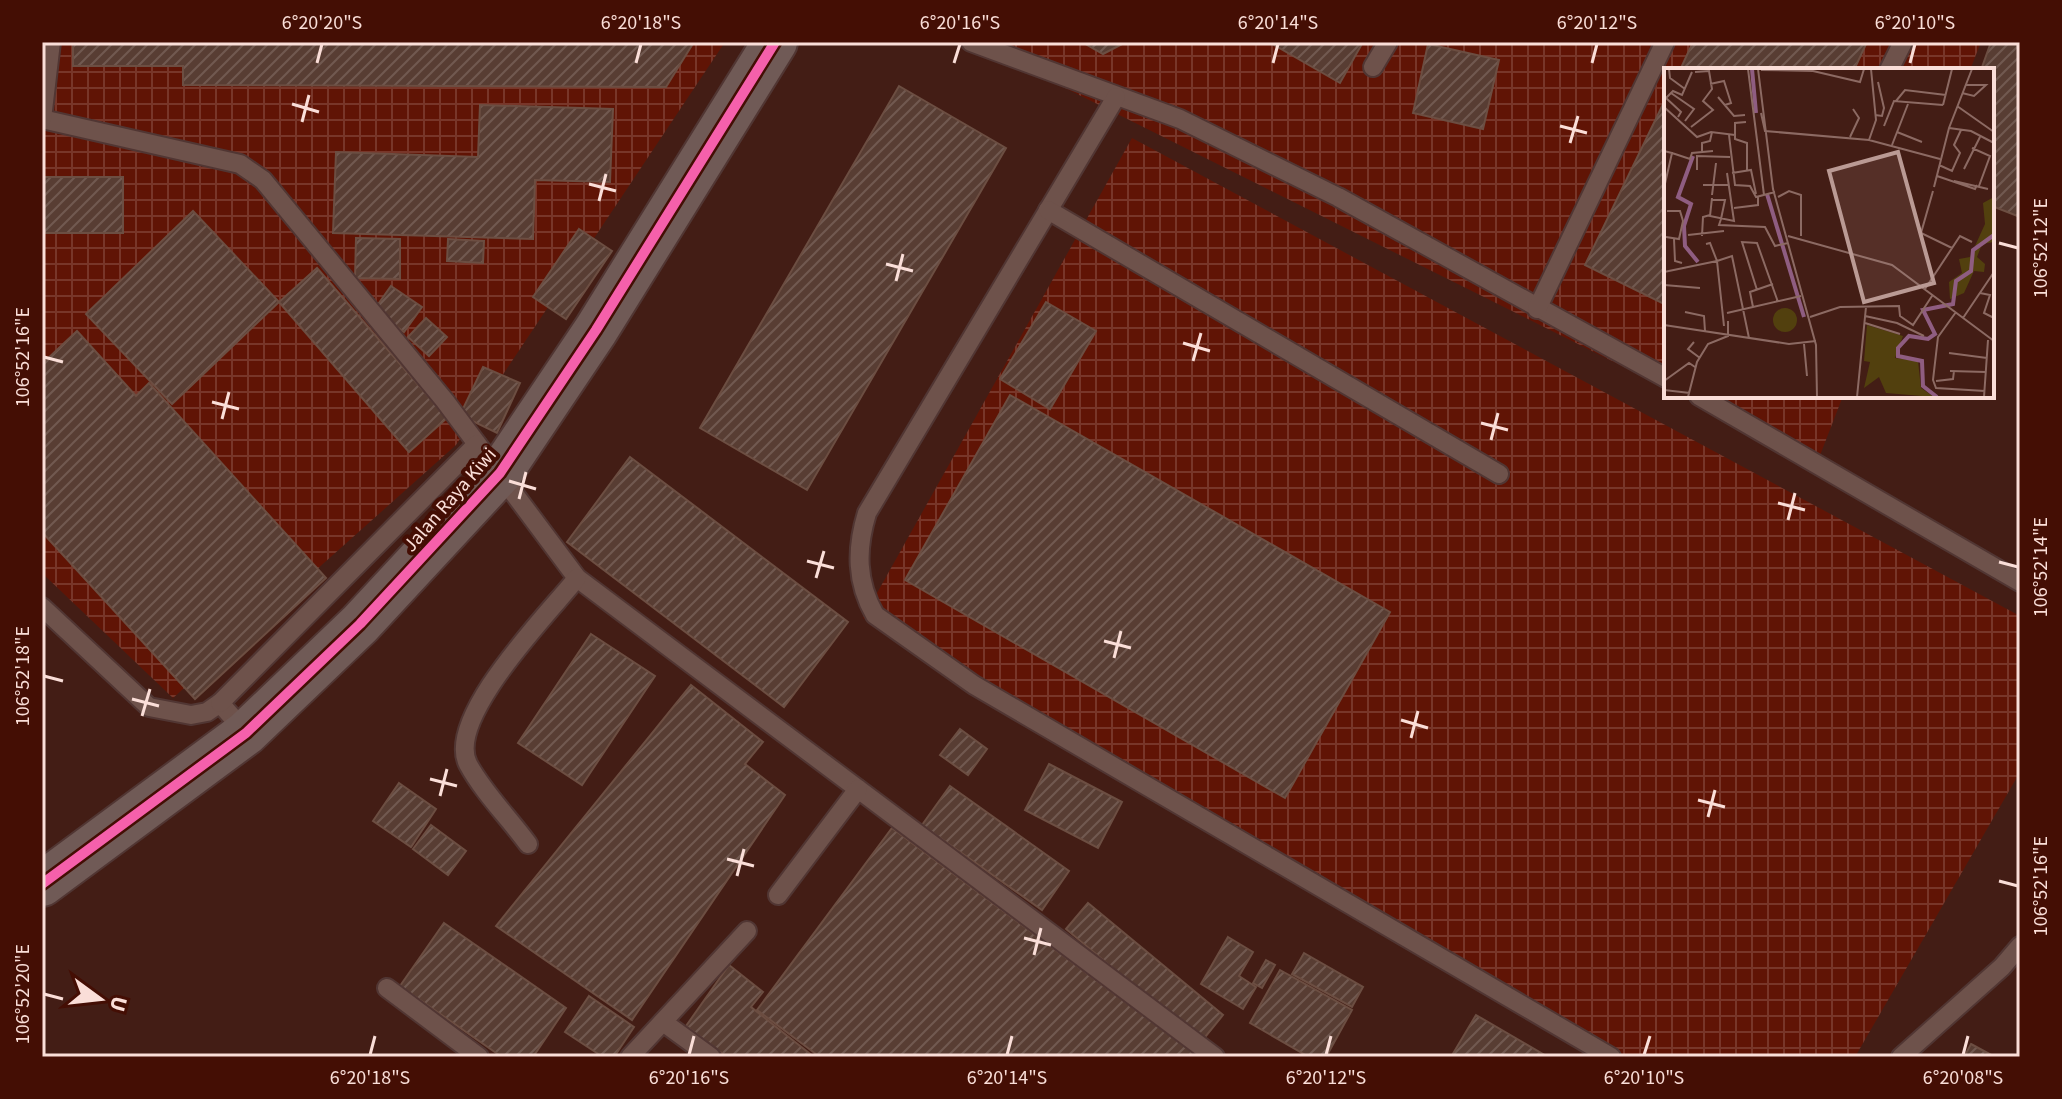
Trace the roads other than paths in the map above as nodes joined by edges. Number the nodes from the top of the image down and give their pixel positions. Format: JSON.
{"nodes":[{"id":1,"x":51,"y":42,"type":"edge"},
{"id":2,"x":775,"y":42,"type":"edge"},
{"id":3,"x":971,"y":42,"type":"edge"},
{"id":4,"x":1388,"y":42,"type":"edge"},
{"id":5,"x":1665,"y":42,"type":"edge"},
{"id":6,"x":1903,"y":42,"type":"edge"},
{"id":7,"x":1373,"y":67,"type":"dead end"},
{"id":8,"x":1890,"y":68,"type":"edge"},
{"id":9,"x":1116,"y":97,"type":"junction"},
{"id":10,"x":1048,"y":210,"type":"junction"},
{"id":11,"x":1537,"y":309,"type":"junction"},
{"id":12,"x":1664,"y":377,"type":"edge"},
{"id":13,"x":1725,"y":402,"type":"edge"},
{"id":14,"x":489,"y":458,"type":"junction"},
{"id":15,"x":1499,"y":474,"type":"dead end"},
{"id":16,"x":577,"y":578,"type":"junction"},
{"id":17,"x":2020,"y":582,"type":"edge"},
{"id":18,"x":42,"y":607,"type":"edge"},
{"id":19,"x":233,"y":718,"type":"junction"},
{"id":20,"x":858,"y":789,"type":"junction"},
{"id":21,"x":528,"y":844,"type":"dead end"},
{"id":22,"x":42,"y":884,"type":"edge"},
{"id":23,"x":778,"y":895,"type":"dead end"},
{"id":24,"x":747,"y":931,"type":"dead end"},
{"id":25,"x":2020,"y":946,"type":"edge"},
{"id":26,"x":387,"y":988,"type":"dead end"},
{"id":27,"x":663,"y":1022,"type":"junction"},
{"id":28,"x":479,"y":1057,"type":"edge"},
{"id":29,"x":630,"y":1057,"type":"edge"},
{"id":30,"x":711,"y":1057,"type":"edge"},
{"id":31,"x":1215,"y":1057,"type":"edge"},
{"id":32,"x":1611,"y":1057,"type":"edge"},
{"id":33,"x":1901,"y":1057,"type":"edge"}],
"edges":[{"from":1,"to":14,"type":"lane"},
{"from":2,"to":14,"type":"street","name":"Jalan Raya Kiwi"},
{"from":3,"to":9,"type":"lane"},
{"from":4,"to":7,"type":"lane"},
{"from":5,"to":11,"type":"lane"},
{"from":6,"to":8,"type":"lane"},
{"from":9,"to":10,"type":"lane"},
{"from":9,"to":11,"type":"lane"},
{"from":10,"to":15,"type":"lane"},
{"from":10,"to":32,"type":"lane"},
{"from":11,"to":12,"type":"lane"},
{"from":13,"to":17,"type":"lane"},
{"from":14,"to":16,"type":"lane"},
{"from":14,"to":19,"type":"street","name":"Jalan Raya Kiwi"},
{"from":16,"to":20,"type":"lane"},
{"from":16,"to":21,"type":"lane"},
{"from":18,"to":19,"type":"lane"},
{"from":19,"to":22,"type":"street","name":"Jalan Raya Kiwi"},
{"from":20,"to":23,"type":"lane"},
{"from":20,"to":31,"type":"lane"},
{"from":24,"to":27,"type":"lane"},
{"from":25,"to":33,"type":"lane"},
{"from":26,"to":28,"type":"lane"},
{"from":27,"to":29,"type":"lane"},
{"from":27,"to":30,"type":"lane"}]}
